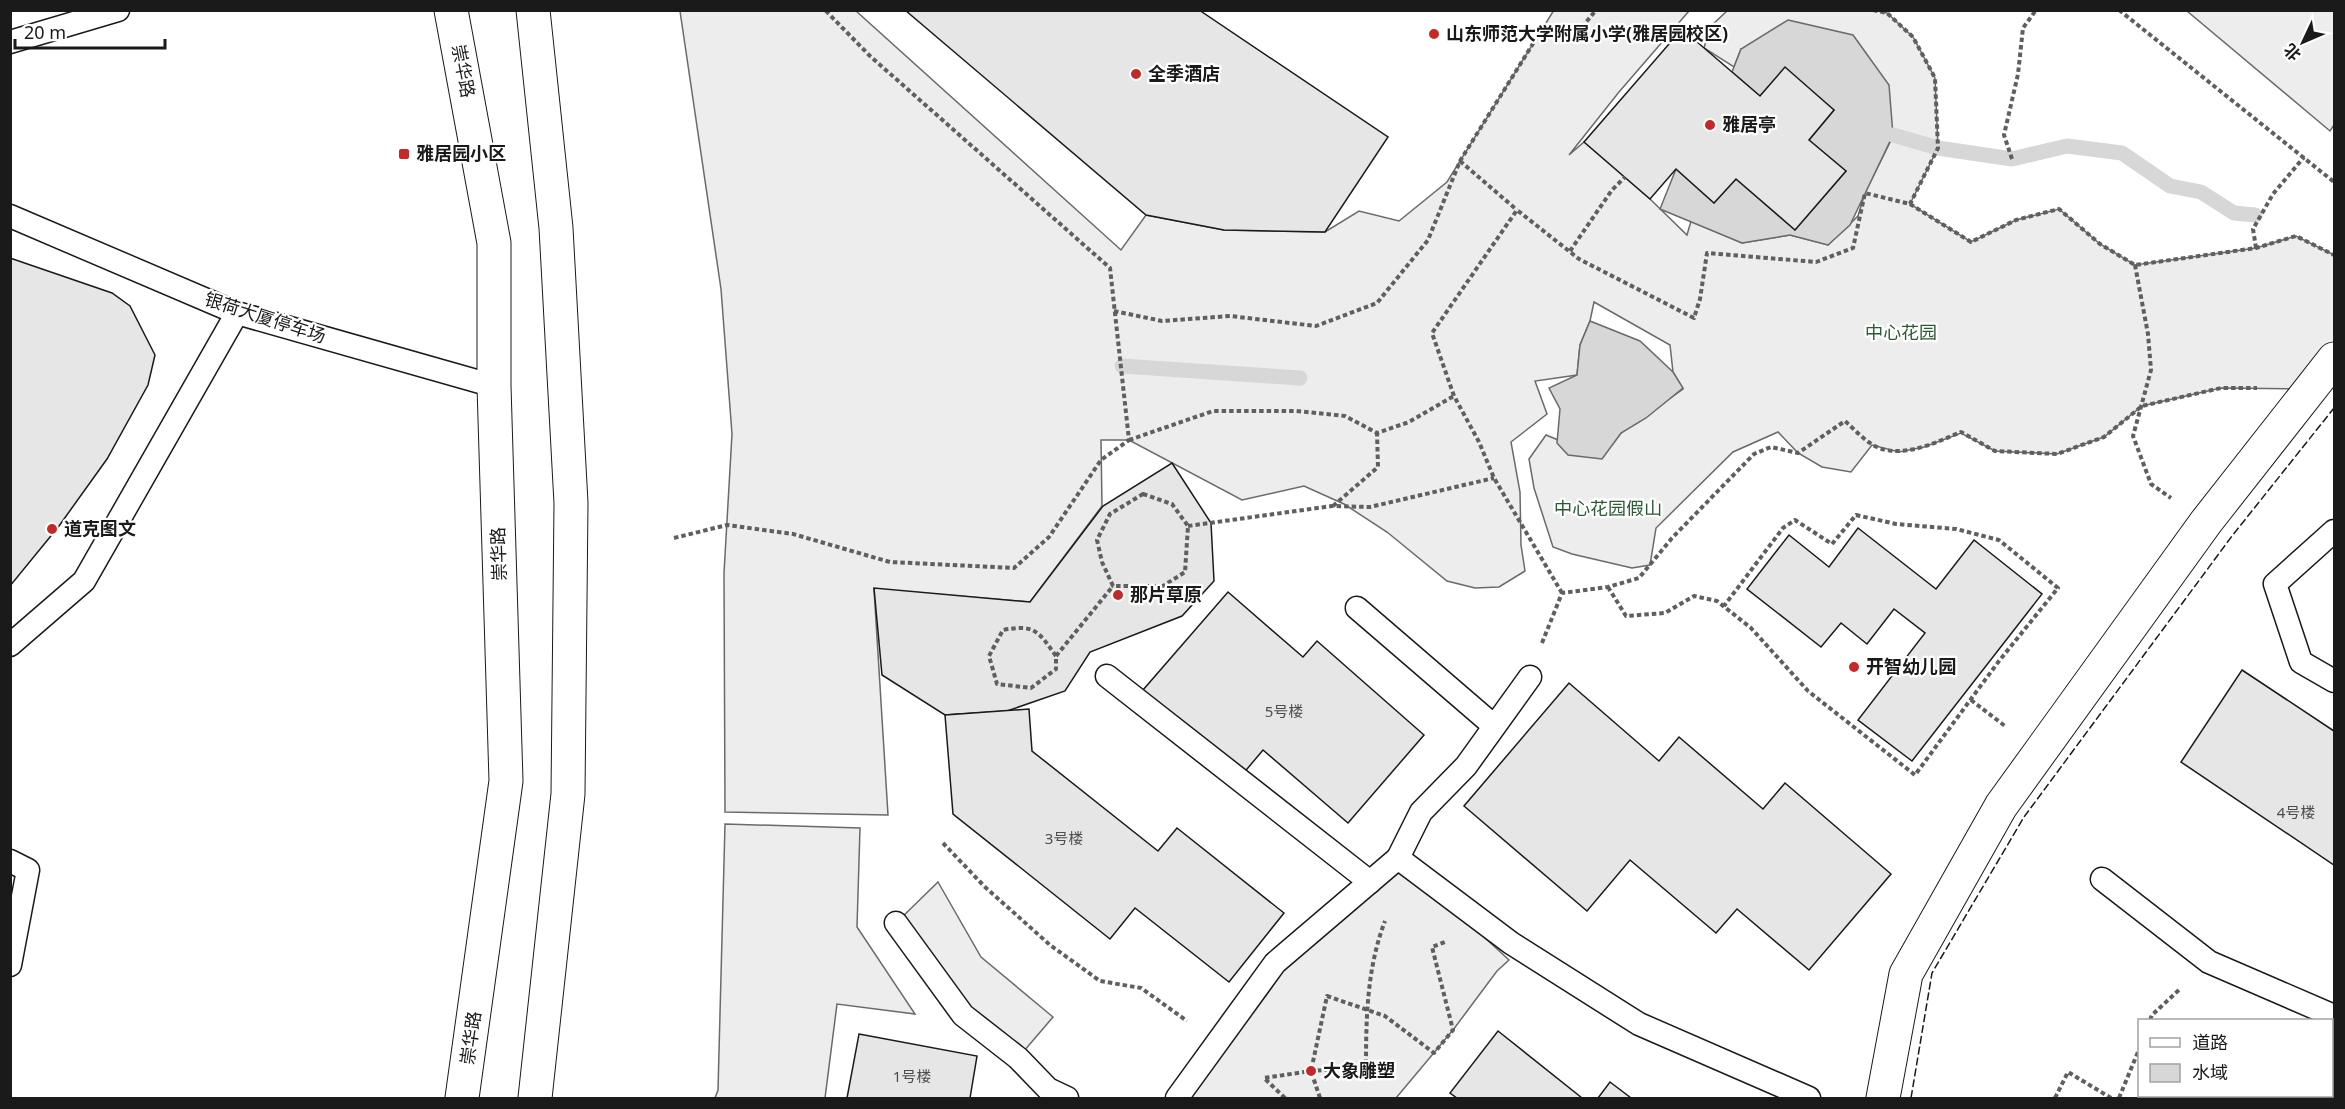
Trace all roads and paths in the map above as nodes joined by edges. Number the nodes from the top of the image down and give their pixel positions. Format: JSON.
{"nodes":[{"id":1,"x":118,"y":10,"type":"edge"},
{"id":2,"x":451,"y":10,"type":"edge"},
{"id":3,"x":533,"y":10,"type":"edge"},
{"id":4,"x":825,"y":10,"type":"edge"},
{"id":5,"x":1596,"y":10,"type":"edge"},
{"id":6,"x":1873,"y":10,"type":"edge"},
{"id":7,"x":2036,"y":10,"type":"edge"},
{"id":8,"x":2119,"y":10,"type":"edge"},
{"id":9,"x":10,"y":42,"type":"edge"},
{"id":10,"x":2304,"y":158,"type":"junction"},
{"id":11,"x":2012,"y":159,"type":"dead end"},
{"id":12,"x":1460,"y":161,"type":"junction"},
{"id":13,"x":1625,"y":177,"type":"dead end"},
{"id":14,"x":2334,"y":182,"type":"edge"},
{"id":15,"x":1910,"y":204,"type":"junction"},
{"id":16,"x":1517,"y":210,"type":"junction"},
{"id":17,"x":10,"y":216,"type":"edge"},
{"id":18,"x":2256,"y":248,"type":"junction"},
{"id":19,"x":1570,"y":251,"type":"junction"},
{"id":20,"x":2334,"y":255,"type":"edge"},
{"id":21,"x":2135,"y":265,"type":"junction"},
{"id":22,"x":1114,"y":311,"type":"junction"},
{"id":23,"x":237,"y":313,"type":"junction"},
{"id":24,"x":2334,"y":359,"type":"edge"},
{"id":25,"x":494,"y":386,"type":"junction"},
{"id":26,"x":2266,"y":388,"type":"dead end"},
{"id":27,"x":1454,"y":396,"type":"junction"},
{"id":28,"x":2142,"y":406,"type":"junction"},
{"id":29,"x":1377,"y":433,"type":"junction"},
{"id":30,"x":1129,"y":440,"type":"junction"},
{"id":31,"x":1494,"y":478,"type":"junction"},
{"id":32,"x":1332,"y":506,"type":"junction"},
{"id":33,"x":2206,"y":522,"type":"junction"},
{"id":34,"x":1188,"y":526,"type":"junction"},
{"id":35,"x":2334,"y":531,"type":"edge"},
{"id":36,"x":674,"y":538,"type":"dead end"},
{"id":37,"x":1113,"y":586,"type":"junction"},
{"id":38,"x":1608,"y":586,"type":"junction"},
{"id":39,"x":1562,"y":593,"type":"junction"},
{"id":40,"x":1724,"y":606,"type":"junction"},
{"id":41,"x":1357,"y":608,"type":"dead end"},
{"id":42,"x":10,"y":645,"type":"edge"},
{"id":43,"x":1056,"y":656,"type":"junction"},
{"id":44,"x":1107,"y":676,"type":"dead end"},
{"id":45,"x":1530,"y":677,"type":"joint"},
{"id":46,"x":2334,"y":681,"type":"edge"},
{"id":47,"x":1494,"y":726,"type":"junction"},
{"id":48,"x":943,"y":843,"type":"dead end"},
{"id":49,"x":1398,"y":858,"type":"junction"},
{"id":50,"x":10,"y":861,"type":"edge"},
{"id":51,"x":2102,"y":879,"type":"dead end"},
{"id":52,"x":1370,"y":882,"type":"junction"},
{"id":53,"x":896,"y":923,"type":"dead end"},
{"id":54,"x":1488,"y":926,"type":"junction"},
{"id":55,"x":10,"y":965,"type":"edge"},
{"id":56,"x":1366,"y":1010,"type":"junction"},
{"id":57,"x":2334,"y":1016,"type":"edge"},
{"id":58,"x":1217,"y":1043,"type":"junction"},
{"id":59,"x":2138,"y":1050,"type":"edge"},
{"id":60,"x":1311,"y":1071,"type":"junction"},
{"id":61,"x":462,"y":1098,"type":"edge"},
{"id":62,"x":535,"y":1098,"type":"edge"},
{"id":63,"x":1067,"y":1098,"type":"edge"},
{"id":64,"x":1177,"y":1098,"type":"edge"},
{"id":65,"x":1285,"y":1098,"type":"edge"},
{"id":66,"x":1320,"y":1098,"type":"edge"},
{"id":67,"x":1809,"y":1098,"type":"edge"},
{"id":68,"x":1883,"y":1098,"type":"edge"},
{"id":69,"x":2055,"y":1098,"type":"edge"},
{"id":70,"x":2111,"y":1098,"type":"edge"},
{"id":71,"x":2119,"y":1098,"type":"edge"}],
"edges":[{"from":1,"to":9,"type":"lane"},
{"from":2,"to":25,"type":"main road","name":"崇华路"},
{"from":3,"to":62,"type":"main road"},
{"from":4,"to":22,"type":"path"},
{"from":5,"to":12,"type":"path"},
{"from":6,"to":15,"type":"path"},
{"from":7,"to":11,"type":"path"},
{"from":8,"to":10,"type":"path"},
{"from":10,"to":14,"type":"path"},
{"from":10,"to":18,"type":"path"},
{"from":12,"to":16,"type":"path"},
{"from":12,"to":22,"type":"path"},
{"from":13,"to":19,"type":"path"},
{"from":15,"to":19,"type":"path"},
{"from":15,"to":21,"type":"path"},
{"from":16,"to":19,"type":"path"},
{"from":16,"to":27,"type":"path"},
{"from":17,"to":23,"type":"lane","name":"银荷大厦停车场"},
{"from":18,"to":20,"type":"path"},
{"from":18,"to":21,"type":"path"},
{"from":21,"to":28,"type":"path"},
{"from":22,"to":30,"type":"path"},
{"from":23,"to":25,"type":"lane","name":"银荷大厦停车场"},
{"from":23,"to":42,"type":"lane"},
{"from":24,"to":33,"type":"main road"},
{"from":25,"to":61,"type":"main road","name":"崇华路"},
{"from":26,"to":28,"type":"path"},
{"from":27,"to":29,"type":"path"},
{"from":27,"to":31,"type":"path"},
{"from":28,"to":33,"type":"path"},
{"from":28,"to":38,"type":"path"},
{"from":29,"to":30,"type":"path"},
{"from":29,"to":32,"type":"path"},
{"from":30,"to":36,"type":"path"},
{"from":31,"to":32,"type":"path"},
{"from":31,"to":39,"type":"path"},
{"from":32,"to":34,"type":"path"},
{"from":33,"to":68,"type":"main road"},
{"from":34,"to":37,"type":"path"},
{"from":34,"to":37,"type":"path"},
{"from":35,"to":46,"type":"lane"},
{"from":37,"to":43,"type":"path"},
{"from":38,"to":39,"type":"path"},
{"from":38,"to":40,"type":"path"},
{"from":39,"to":45,"type":"path"},
{"from":40,"to":40,"type":"path"},
{"from":41,"to":47,"type":"lane"},
{"from":43,"to":43,"type":"path"},
{"from":44,"to":52,"type":"lane"},
{"from":45,"to":47,"type":"lane"},
{"from":47,"to":49,"type":"lane"},
{"from":48,"to":58,"type":"path"},
{"from":49,"to":52,"type":"lane"},
{"from":49,"to":54,"type":"lane"},
{"from":50,"to":55,"type":"lane"},
{"from":51,"to":57,"type":"lane"},
{"from":52,"to":56,"type":"path"},
{"from":52,"to":58,"type":"lane"},
{"from":53,"to":63,"type":"lane"},
{"from":54,"to":56,"type":"path"},
{"from":54,"to":67,"type":"lane"},
{"from":56,"to":60,"type":"path"},
{"from":56,"to":60,"type":"path"},
{"from":58,"to":64,"type":"lane"},
{"from":59,"to":71,"type":"path"},
{"from":60,"to":65,"type":"path"},
{"from":60,"to":66,"type":"path"},
{"from":69,"to":70,"type":"path"}]}
